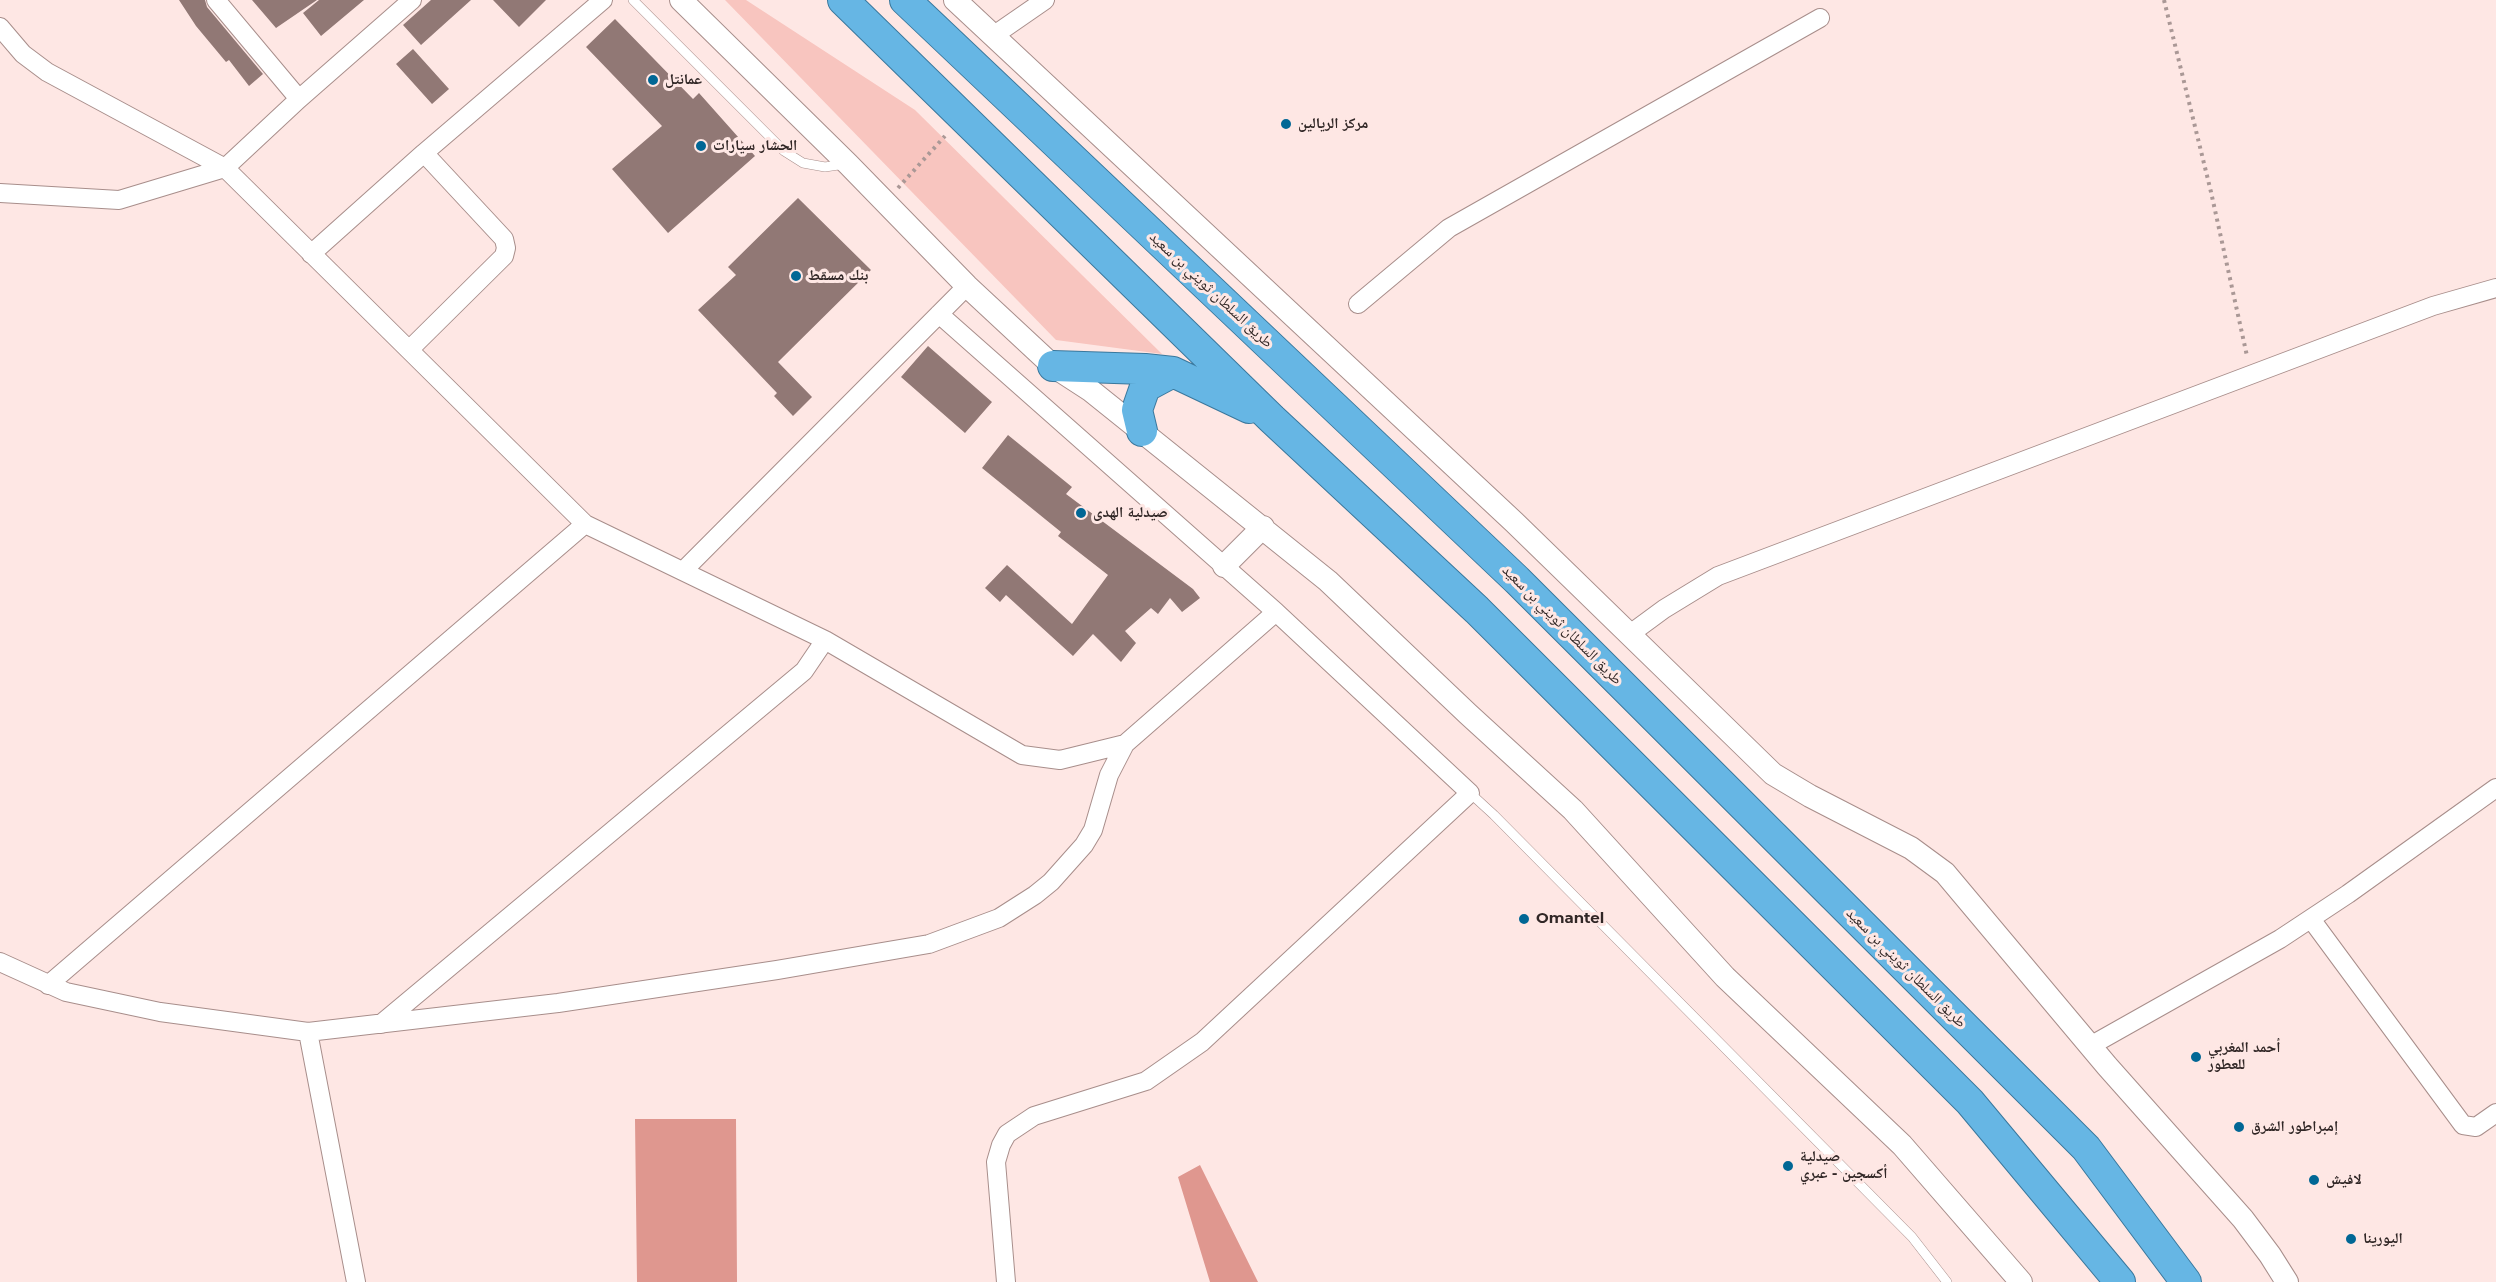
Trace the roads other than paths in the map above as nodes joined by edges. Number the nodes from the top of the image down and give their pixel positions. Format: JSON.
{"nodes":[{"id":1,"x":216,"y":0,"type":"edge"},
{"id":2,"x":412,"y":0,"type":"edge"},
{"id":3,"x":603,"y":0,"type":"edge"},
{"id":4,"x":633,"y":0,"type":"edge"},
{"id":5,"x":681,"y":0,"type":"edge"},
{"id":6,"x":843,"y":0,"type":"edge"},
{"id":7,"x":905,"y":0,"type":"edge"},
{"id":8,"x":955,"y":0,"type":"edge"},
{"id":9,"x":1045,"y":0,"type":"edge"},
{"id":10,"x":1820,"y":18,"type":"dead end"},
{"id":11,"x":0,"y":27,"type":"edge"},
{"id":12,"x":993,"y":36,"type":"junction"},
{"id":13,"x":299,"y":99,"type":"junction"},
{"id":14,"x":424,"y":153,"type":"junction"},
{"id":15,"x":848,"y":164,"type":"junction"},
{"id":16,"x":225,"y":168,"type":"junction"},
{"id":17,"x":0,"y":193,"type":"edge"},
{"id":18,"x":311,"y":254,"type":"junction"},
{"id":19,"x":967,"y":286,"type":"junction"},
{"id":20,"x":2496,"y":288,"type":"edge"},
{"id":21,"x":1358,"y":304,"type":"dead end"},
{"id":22,"x":939,"y":314,"type":"junction"},
{"id":23,"x":410,"y":349,"type":"junction"},
{"id":24,"x":1053,"y":366,"type":"junction"},
{"id":25,"x":1173,"y":372,"type":"junction"},
{"id":26,"x":1272,"y":419,"type":"junction"},
{"id":27,"x":1142,"y":431,"type":"junction"},
{"id":28,"x":585,"y":524,"type":"junction"},
{"id":29,"x":1263,"y":527,"type":"junction"},
{"id":30,"x":1224,"y":566,"type":"junction"},
{"id":31,"x":684,"y":570,"type":"junction"},
{"id":32,"x":1276,"y":612,"type":"junction"},
{"id":33,"x":1630,"y":634,"type":"junction"},
{"id":34,"x":825,"y":640,"type":"junction"},
{"id":35,"x":1125,"y":744,"type":"junction"},
{"id":36,"x":2496,"y":788,"type":"edge"},
{"id":37,"x":1470,"y":793,"type":"junction"},
{"id":38,"x":2311,"y":919,"type":"junction"},
{"id":39,"x":0,"y":962,"type":"edge"},
{"id":40,"x":48,"y":985,"type":"junction"},
{"id":41,"x":381,"y":1024,"type":"junction"},
{"id":42,"x":308,"y":1032,"type":"junction"},
{"id":43,"x":2090,"y":1046,"type":"junction"},
{"id":44,"x":2496,"y":1113,"type":"edge"},
{"id":45,"x":2086,"y":1148,"type":"junction"},
{"id":46,"x":356,"y":1282,"type":"edge"},
{"id":47,"x":1006,"y":1282,"type":"edge"},
{"id":48,"x":1947,"y":1282,"type":"edge"},
{"id":49,"x":2021,"y":1282,"type":"edge"},
{"id":50,"x":2120,"y":1282,"type":"edge"},
{"id":51,"x":2186,"y":1282,"type":"edge"},
{"id":52,"x":2210,"y":1282,"type":"edge"},
{"id":53,"x":2287,"y":1282,"type":"edge"}],
"edges":[{"from":1,"to":13,"type":"street"},
{"from":2,"to":13,"type":"street"},
{"from":3,"to":14,"type":"street"},
{"from":4,"to":15,"type":"lane"},
{"from":5,"to":15,"type":"street"},
{"from":6,"to":26,"type":"highway"},
{"from":7,"to":45,"type":"highway","name":"طريق السلطان ثويني بن سعيد"},
{"from":8,"to":12,"type":"street"},
{"from":9,"to":12,"type":"street"},
{"from":10,"to":21,"type":"street"},
{"from":11,"to":16,"type":"street"},
{"from":12,"to":33,"type":"street"},
{"from":13,"to":16,"type":"street"},
{"from":14,"to":18,"type":"street"},
{"from":14,"to":23,"type":"street"},
{"from":15,"to":19,"type":"street"},
{"from":16,"to":17,"type":"street"},
{"from":16,"to":18,"type":"street"},
{"from":18,"to":23,"type":"street"},
{"from":19,"to":22,"type":"street"},
{"from":19,"to":24,"type":"street"},
{"from":20,"to":33,"type":"street"},
{"from":22,"to":30,"type":"street"},
{"from":22,"to":31,"type":"street"},
{"from":23,"to":28,"type":"street"},
{"from":24,"to":25,"type":"highway"},
{"from":24,"to":27,"type":"street"},
{"from":25,"to":26,"type":"highway"},
{"from":25,"to":27,"type":"highway"},
{"from":26,"to":50,"type":"highway"},
{"from":27,"to":29,"type":"street"},
{"from":28,"to":31,"type":"street"},
{"from":28,"to":40,"type":"street"},
{"from":29,"to":30,"type":"street"},
{"from":29,"to":49,"type":"street"},
{"from":30,"to":32,"type":"street"},
{"from":31,"to":34,"type":"street"},
{"from":32,"to":35,"type":"street"},
{"from":32,"to":37,"type":"street"},
{"from":33,"to":43,"type":"street"},
{"from":34,"to":35,"type":"street"},
{"from":34,"to":41,"type":"street"},
{"from":35,"to":41,"type":"street"},
{"from":36,"to":38,"type":"street"},
{"from":37,"to":47,"type":"street"},
{"from":37,"to":48,"type":"lane"},
{"from":38,"to":43,"type":"street"},
{"from":38,"to":44,"type":"street"},
{"from":39,"to":40,"type":"street"},
{"from":40,"to":42,"type":"street"},
{"from":41,"to":42,"type":"street"},
{"from":42,"to":46,"type":"street"},
{"from":43,"to":53,"type":"street"},
{"from":45,"to":51,"type":"highway","name":"طريق السلطان ثويني بن سعيد"},
{"from":45,"to":52,"type":"highway"}]}
